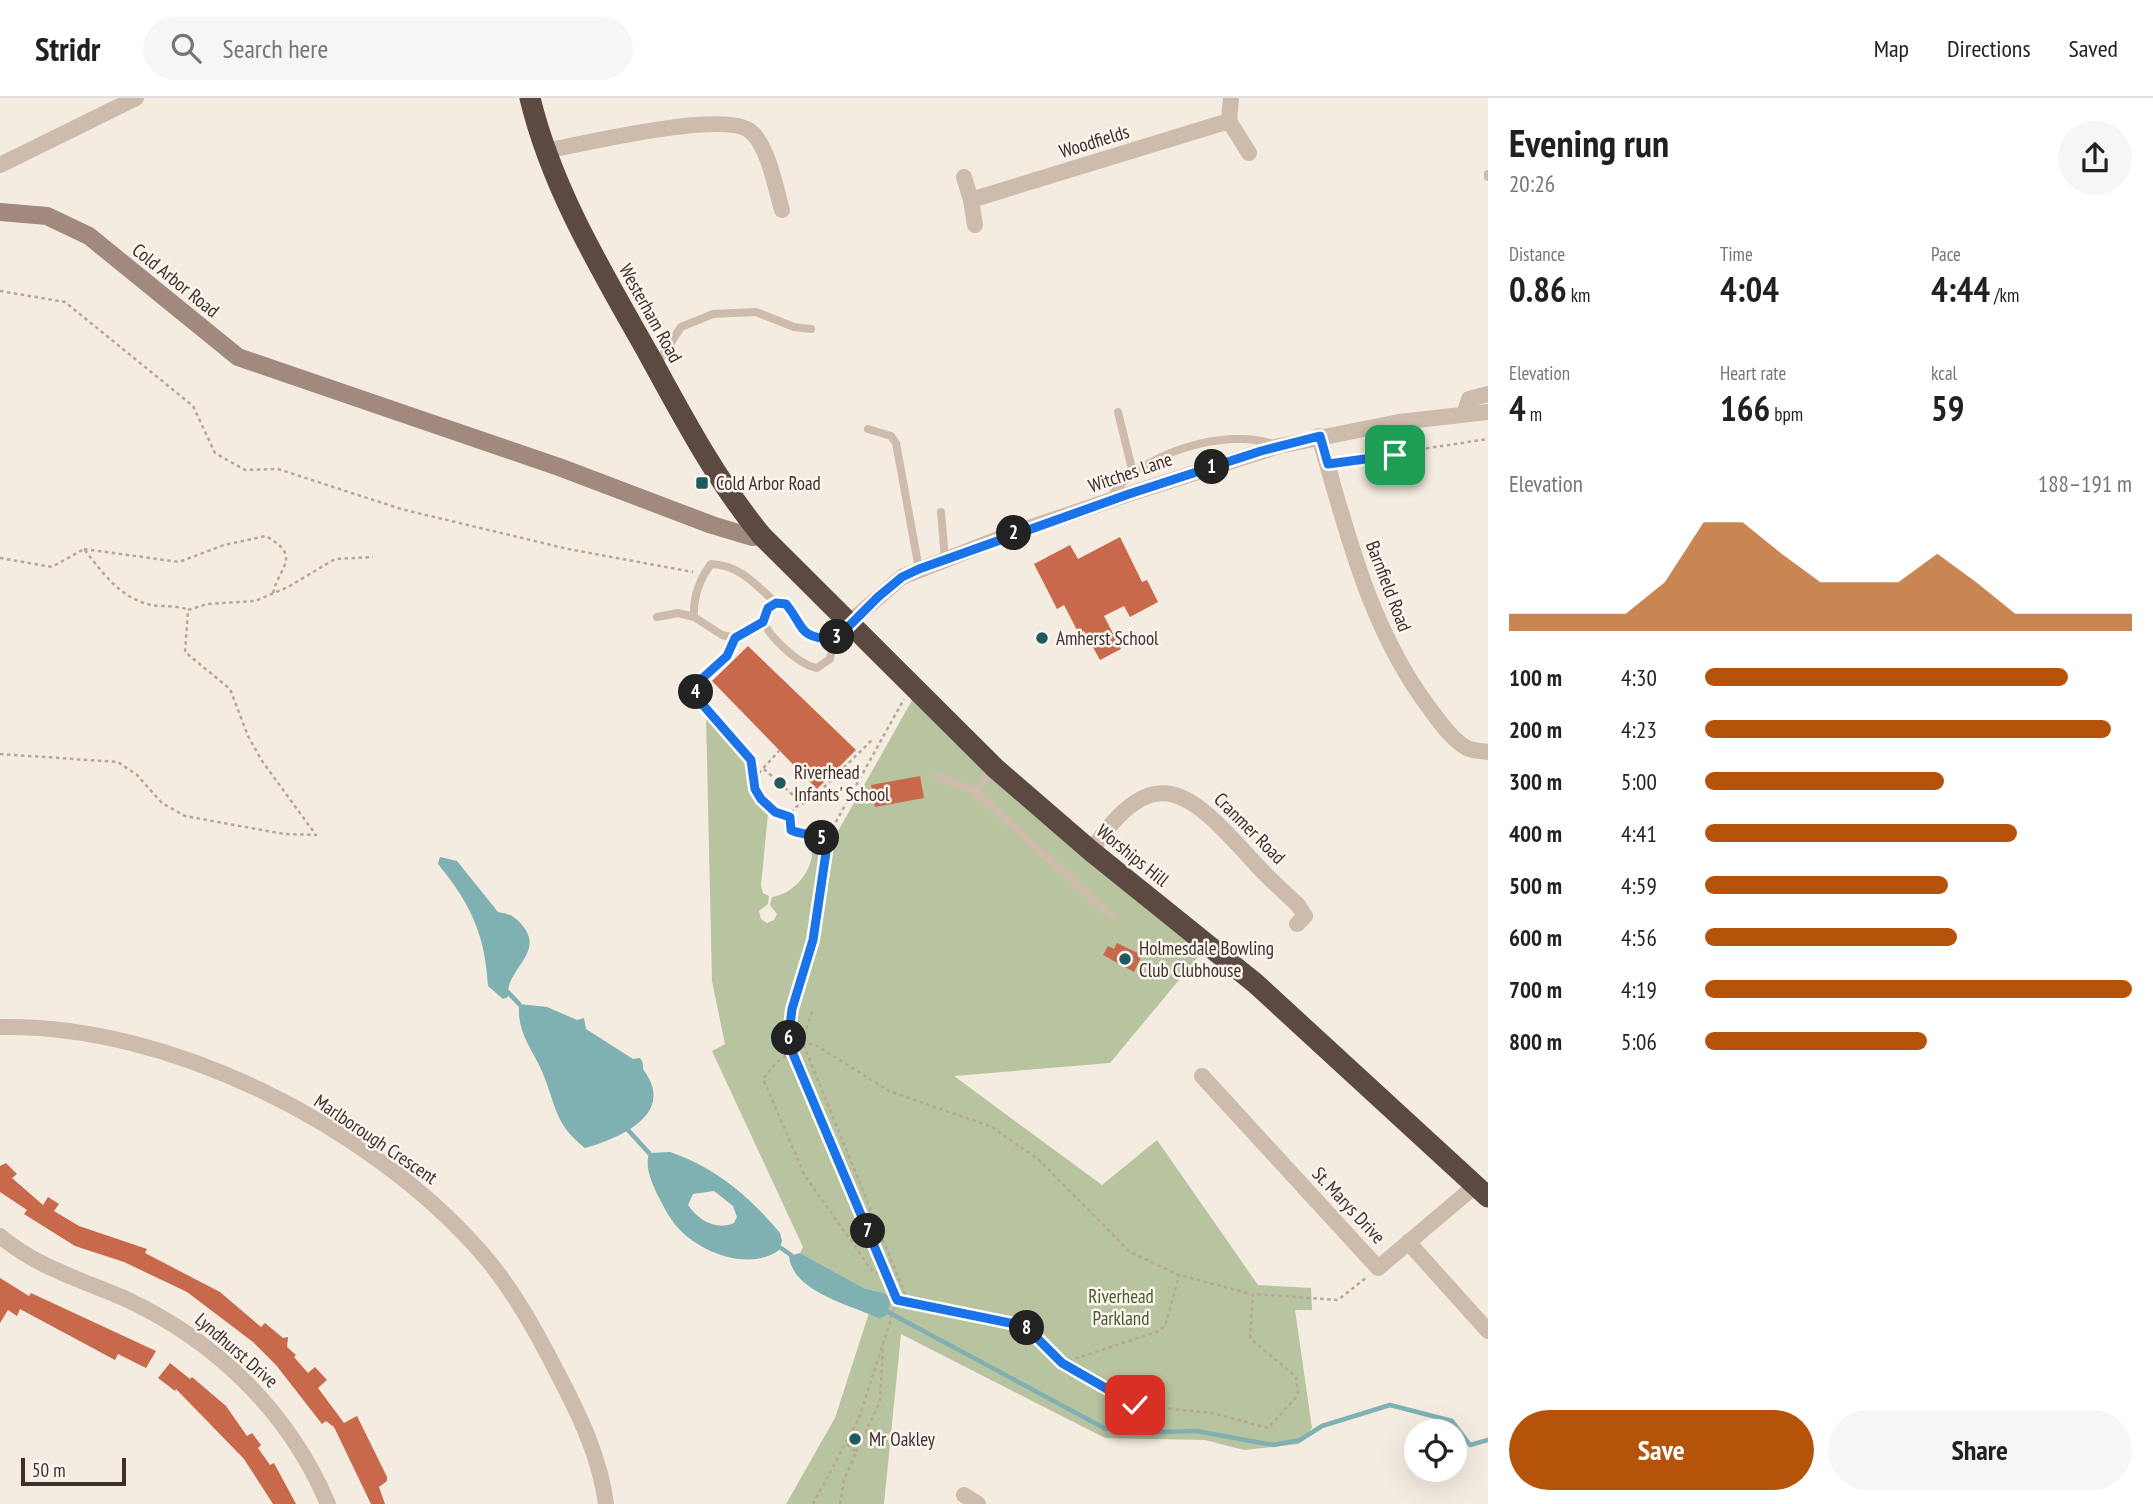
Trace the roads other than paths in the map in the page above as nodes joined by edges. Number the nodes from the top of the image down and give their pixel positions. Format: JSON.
{"nodes":[{"id":1,"x":136,"y":98,"type":"edge"},
{"id":2,"x":530,"y":98,"type":"edge"},
{"id":3,"x":1231,"y":98,"type":"edge"},
{"id":4,"x":1230,"y":121,"type":"junction"},
{"id":5,"x":545,"y":151,"type":"junction"},
{"id":6,"x":1248,"y":153,"type":"dead end"},
{"id":7,"x":0,"y":165,"type":"edge"},
{"id":8,"x":964,"y":177,"type":"dead end"},
{"id":9,"x":971,"y":200,"type":"junction"},
{"id":10,"x":782,"y":210,"type":"dead end"},
{"id":11,"x":0,"y":212,"type":"edge"},
{"id":12,"x":975,"y":225,"type":"dead end"},
{"id":13,"x":811,"y":329,"type":"dead end"},
{"id":14,"x":655,"y":367,"type":"junction"},
{"id":15,"x":1488,"y":394,"type":"edge"},
{"id":16,"x":1118,"y":412,"type":"dead end"},
{"id":17,"x":1488,"y":412,"type":"edge"},
{"id":18,"x":1464,"y":414,"type":"junction"},
{"id":19,"x":868,"y":429,"type":"dead end"},
{"id":20,"x":1320,"y":436,"type":"junction"},
{"id":21,"x":1279,"y":446,"type":"junction"},
{"id":22,"x":1133,"y":473,"type":"junction"},
{"id":23,"x":1107,"y":503,"type":"junction"},
{"id":24,"x":941,"y":512,"type":"dead end"},
{"id":25,"x":762,"y":536,"type":"junction"},
{"id":26,"x":945,"y":559,"type":"junction"},
{"id":27,"x":919,"y":569,"type":"junction"},
{"id":28,"x":776,"y":603,"type":"junction"},
{"id":29,"x":657,"y":617,"type":"dead end"},
{"id":30,"x":694,"y":617,"type":"junction"},
{"id":31,"x":763,"y":622,"type":"junction"},
{"id":32,"x":850,"y":622,"type":"junction"},
{"id":33,"x":735,"y":638,"type":"junction"},
{"id":34,"x":835,"y":640,"type":"junction"},
{"id":35,"x":727,"y":656,"type":"road end"},
{"id":36,"x":1488,"y":752,"type":"edge"},
{"id":37,"x":995,"y":768,"type":"junction"},
{"id":38,"x":937,"y":776,"type":"dead end"},
{"id":39,"x":975,"y":791,"type":"junction"},
{"id":40,"x":1091,"y":851,"type":"junction"},
{"id":41,"x":1304,"y":915,"type":"dead end"},
{"id":42,"x":1112,"y":917,"type":"dead end"},
{"id":43,"x":0,"y":1027,"type":"edge"},
{"id":44,"x":1202,"y":1076,"type":"dead end"},
{"id":45,"x":1482,"y":1191,"type":"edge"},
{"id":46,"x":0,"y":1236,"type":"edge"},
{"id":47,"x":1408,"y":1242,"type":"junction"},
{"id":48,"x":1488,"y":1331,"type":"edge"},
{"id":49,"x":328,"y":1504,"type":"edge"},
{"id":50,"x":606,"y":1504,"type":"edge"}],
"edges":[{"from":1,"to":7,"type":"street"},
{"from":2,"to":5,"type":"highway","name":"Westerham Road"},
{"from":3,"to":4,"type":"street"},
{"from":4,"to":6,"type":"street"},
{"from":4,"to":9,"type":"street","name":"Woodfields"},
{"from":5,"to":10,"type":"street"},
{"from":5,"to":14,"type":"highway","name":"Westerham Road"},
{"from":8,"to":9,"type":"street"},
{"from":9,"to":12,"type":"street"},
{"from":11,"to":25,"type":"main road","name":"Cold Arbor Road"},
{"from":13,"to":14,"type":"lane"},
{"from":14,"to":25,"type":"highway","name":"Westerham Road"},
{"from":15,"to":18,"type":"street"},
{"from":16,"to":22,"type":"lane"},
{"from":17,"to":18,"type":"street","name":"Witches Lane"},
{"from":18,"to":20,"type":"street","name":"Witches Lane"},
{"from":19,"to":27,"type":"lane"},
{"from":20,"to":21,"type":"street","name":"Witches Lane"},
{"from":20,"to":36,"type":"street","name":"Barnfield Road"},
{"from":21,"to":22,"type":"lane"},
{"from":21,"to":23,"type":"street","name":"Witches Lane"},
{"from":22,"to":23,"type":"lane"},
{"from":23,"to":26,"type":"street","name":"Witches Lane"},
{"from":24,"to":26,"type":"lane"},
{"from":25,"to":32,"type":"highway","name":"Worships Hill"},
{"from":26,"to":27,"type":"street","name":"Witches Lane"},
{"from":27,"to":32,"type":"street","name":"Witches Lane"},
{"from":28,"to":30,"type":"lane"},
{"from":28,"to":31,"type":"lane"},
{"from":28,"to":34,"type":"lane"},
{"from":29,"to":30,"type":"lane"},
{"from":30,"to":33,"type":"lane"},
{"from":31,"to":33,"type":"lane"},
{"from":31,"to":34,"type":"lane"},
{"from":32,"to":34,"type":"lane"},
{"from":32,"to":37,"type":"highway","name":"Worships Hill"},
{"from":33,"to":35,"type":"lane"},
{"from":37,"to":39,"type":"lane"},
{"from":37,"to":40,"type":"highway","name":"Worships Hill"},
{"from":38,"to":39,"type":"lane"},
{"from":39,"to":42,"type":"lane"},
{"from":40,"to":41,"type":"street","name":"Cranmer Road"},
{"from":40,"to":45,"type":"highway","name":"Worships Hill"},
{"from":43,"to":50,"type":"street","name":"Marlborough Crescent"},
{"from":44,"to":47,"type":"street","name":"St. Marys Drive"},
{"from":45,"to":47,"type":"street","name":"St. Marys Drive"},
{"from":46,"to":49,"type":"street","name":"Lyndhurst Drive"},
{"from":47,"to":48,"type":"street"}]}
